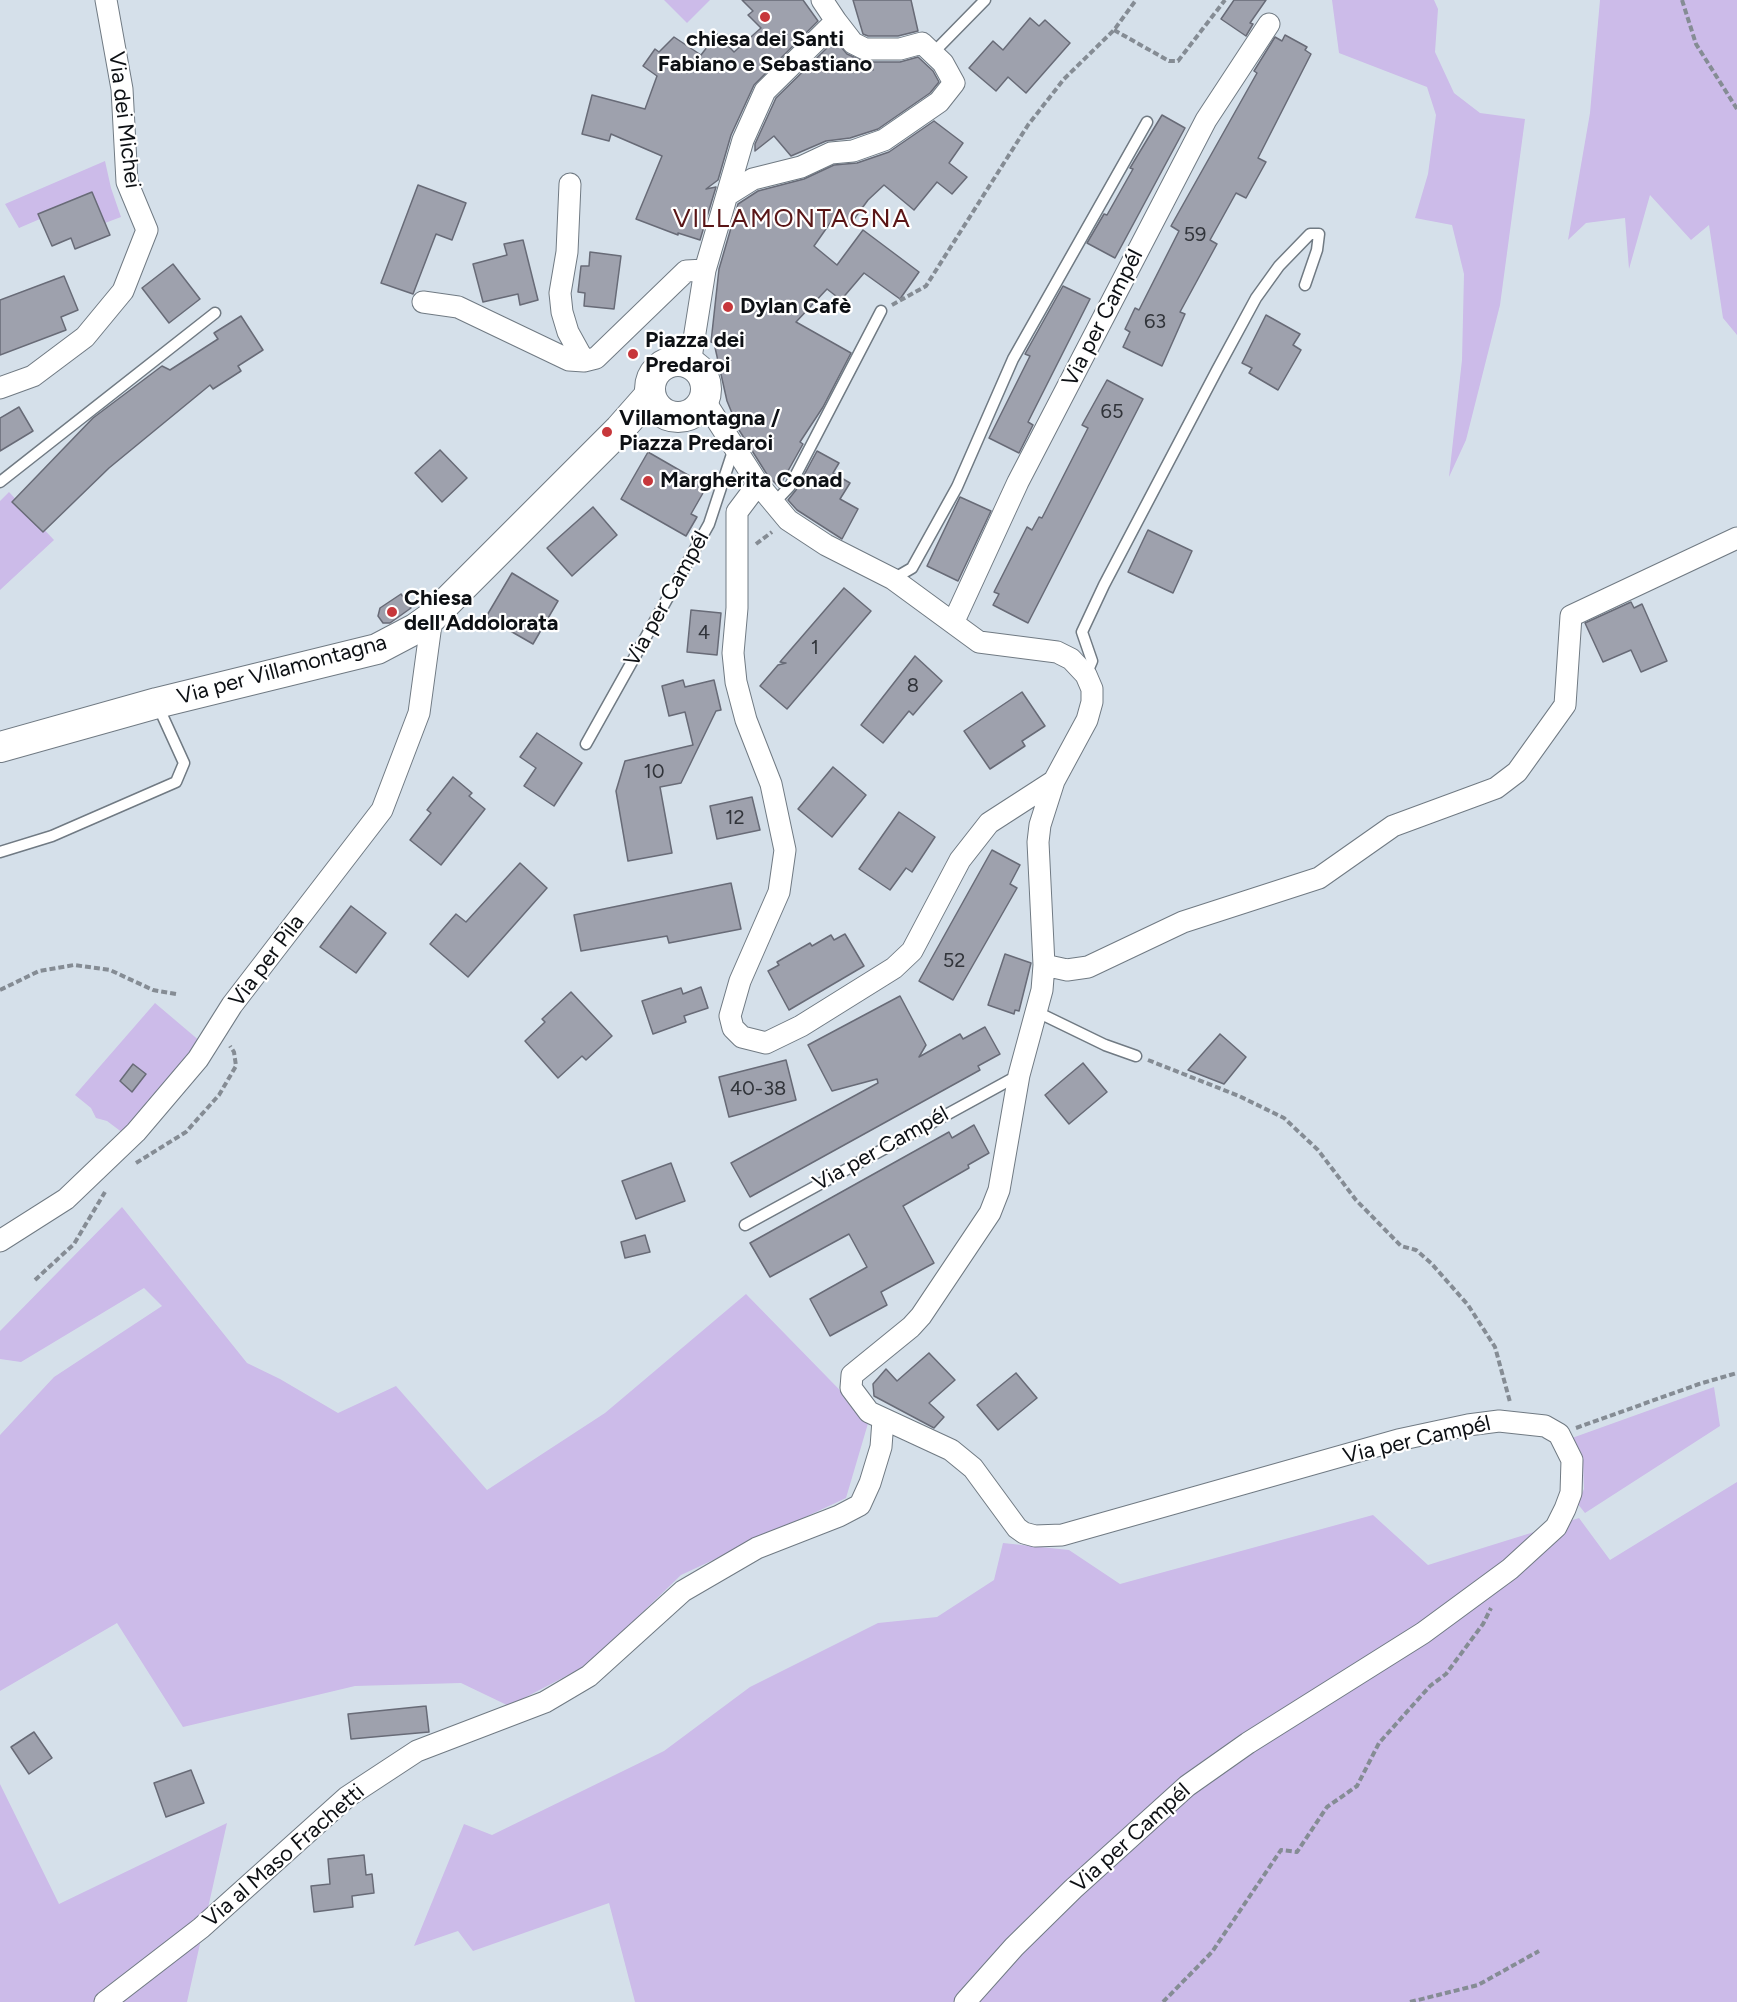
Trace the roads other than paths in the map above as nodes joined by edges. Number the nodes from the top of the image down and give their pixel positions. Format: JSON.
{"nodes":[{"id":1,"x":106,"y":0,"type":"edge"},
{"id":2,"x":822,"y":0,"type":"edge"},
{"id":3,"x":985,"y":0,"type":"edge"},
{"id":4,"x":836,"y":21,"type":"junction"},
{"id":5,"x":1269,"y":24,"type":"dead end"},
{"id":6,"x":933,"y":53,"type":"junction"},
{"id":7,"x":1147,"y":122,"type":"dead end"},
{"id":8,"x":570,"y":184,"type":"dead end"},
{"id":9,"x":729,"y":194,"type":"junction"},
{"id":10,"x":705,"y":270,"type":"junction"},
{"id":11,"x":1305,"y":285,"type":"dead end"},
{"id":12,"x":423,"y":302,"type":"dead end"},
{"id":13,"x":880,"y":311,"type":"road end"},
{"id":14,"x":215,"y":313,"type":"dead end"},
{"id":15,"x":584,"y":361,"type":"junction"},
{"id":16,"x":690,"y":364,"type":"junction"},
{"id":17,"x":0,"y":388,"type":"edge"},
{"id":18,"x":651,"y":395,"type":"junction"},
{"id":19,"x":704,"y":400,"type":"junction"},
{"id":20,"x":735,"y":447,"type":"junction"},
{"id":21,"x":0,"y":482,"type":"edge"},
{"id":22,"x":758,"y":484,"type":"junction"},
{"id":23,"x":774,"y":503,"type":"junction"},
{"id":24,"x":1737,"y":538,"type":"edge"},
{"id":25,"x":893,"y":579,"type":"junction"},
{"id":26,"x":432,"y":617,"type":"junction"},
{"id":27,"x":954,"y":621,"type":"junction"},
{"id":28,"x":1086,"y":675,"type":"junction"},
{"id":29,"x":157,"y":703,"type":"junction"},
{"id":30,"x":586,"y":744,"type":"dead end"},
{"id":31,"x":0,"y":747,"type":"edge"},
{"id":32,"x":1053,"y":781,"type":"junction"},
{"id":33,"x":0,"y":852,"type":"edge"},
{"id":34,"x":1044,"y":965,"type":"junction"},
{"id":35,"x":1036,"y":1012,"type":"junction"},
{"id":36,"x":1136,"y":1056,"type":"road end"},
{"id":37,"x":1019,"y":1075,"type":"junction"},
{"id":38,"x":745,"y":1225,"type":"dead end"},
{"id":39,"x":0,"y":1241,"type":"edge"},
{"id":40,"x":883,"y":1420,"type":"junction"},
{"id":41,"x":105,"y":2002,"type":"edge"},
{"id":42,"x":965,"y":2002,"type":"edge"}],
"edges":[{"from":1,"to":17,"type":"street","name":"Via dei Michei"},
{"from":2,"to":4,"type":"street"},
{"from":3,"to":6,"type":"lane"},
{"from":4,"to":6,"type":"street"},
{"from":4,"to":9,"type":"street"},
{"from":5,"to":27,"type":"street","name":"Via per Campél"},
{"from":6,"to":9,"type":"street"},
{"from":7,"to":25,"type":"lane"},
{"from":8,"to":15,"type":"street"},
{"from":9,"to":10,"type":"street"},
{"from":10,"to":15,"type":"street"},
{"from":10,"to":16,"type":"street"},
{"from":11,"to":28,"type":"lane","name":"Via per Campél"},
{"from":12,"to":15,"type":"street"},
{"from":13,"to":23,"type":"lane"},
{"from":14,"to":21,"type":"lane"},
{"from":16,"to":18,"type":"street"},
{"from":16,"to":19,"type":"street"},
{"from":18,"to":19,"type":"street"},
{"from":18,"to":26,"type":"street","name":"Via per Villamontagna"},
{"from":19,"to":20,"type":"street"},
{"from":20,"to":22,"type":"street"},
{"from":20,"to":30,"type":"lane","name":"Via per Campél"},
{"from":22,"to":23,"type":"street"},
{"from":22,"to":32,"type":"street","name":"Via per Campél"},
{"from":23,"to":25,"type":"street"},
{"from":24,"to":34,"type":"street"},
{"from":25,"to":27,"type":"street"},
{"from":26,"to":29,"type":"street","name":"Via per Villamontagna"},
{"from":26,"to":39,"type":"street","name":"Via per Pila"},
{"from":27,"to":28,"type":"street"},
{"from":28,"to":32,"type":"street","name":"Via per Campél"},
{"from":29,"to":31,"type":"street","name":"Via per Villamontagna"},
{"from":29,"to":33,"type":"lane"},
{"from":32,"to":34,"type":"street","name":"Via per Campél"},
{"from":34,"to":35,"type":"street","name":"Via per Campél"},
{"from":35,"to":36,"type":"lane"},
{"from":35,"to":37,"type":"street","name":"Via per Campél"},
{"from":37,"to":38,"type":"lane","name":"Via per Campél"},
{"from":37,"to":40,"type":"street","name":"Via per Campél"},
{"from":40,"to":41,"type":"street","name":"Via al Maso Frachetti"},
{"from":40,"to":42,"type":"street","name":"Via per Campél"}]}
